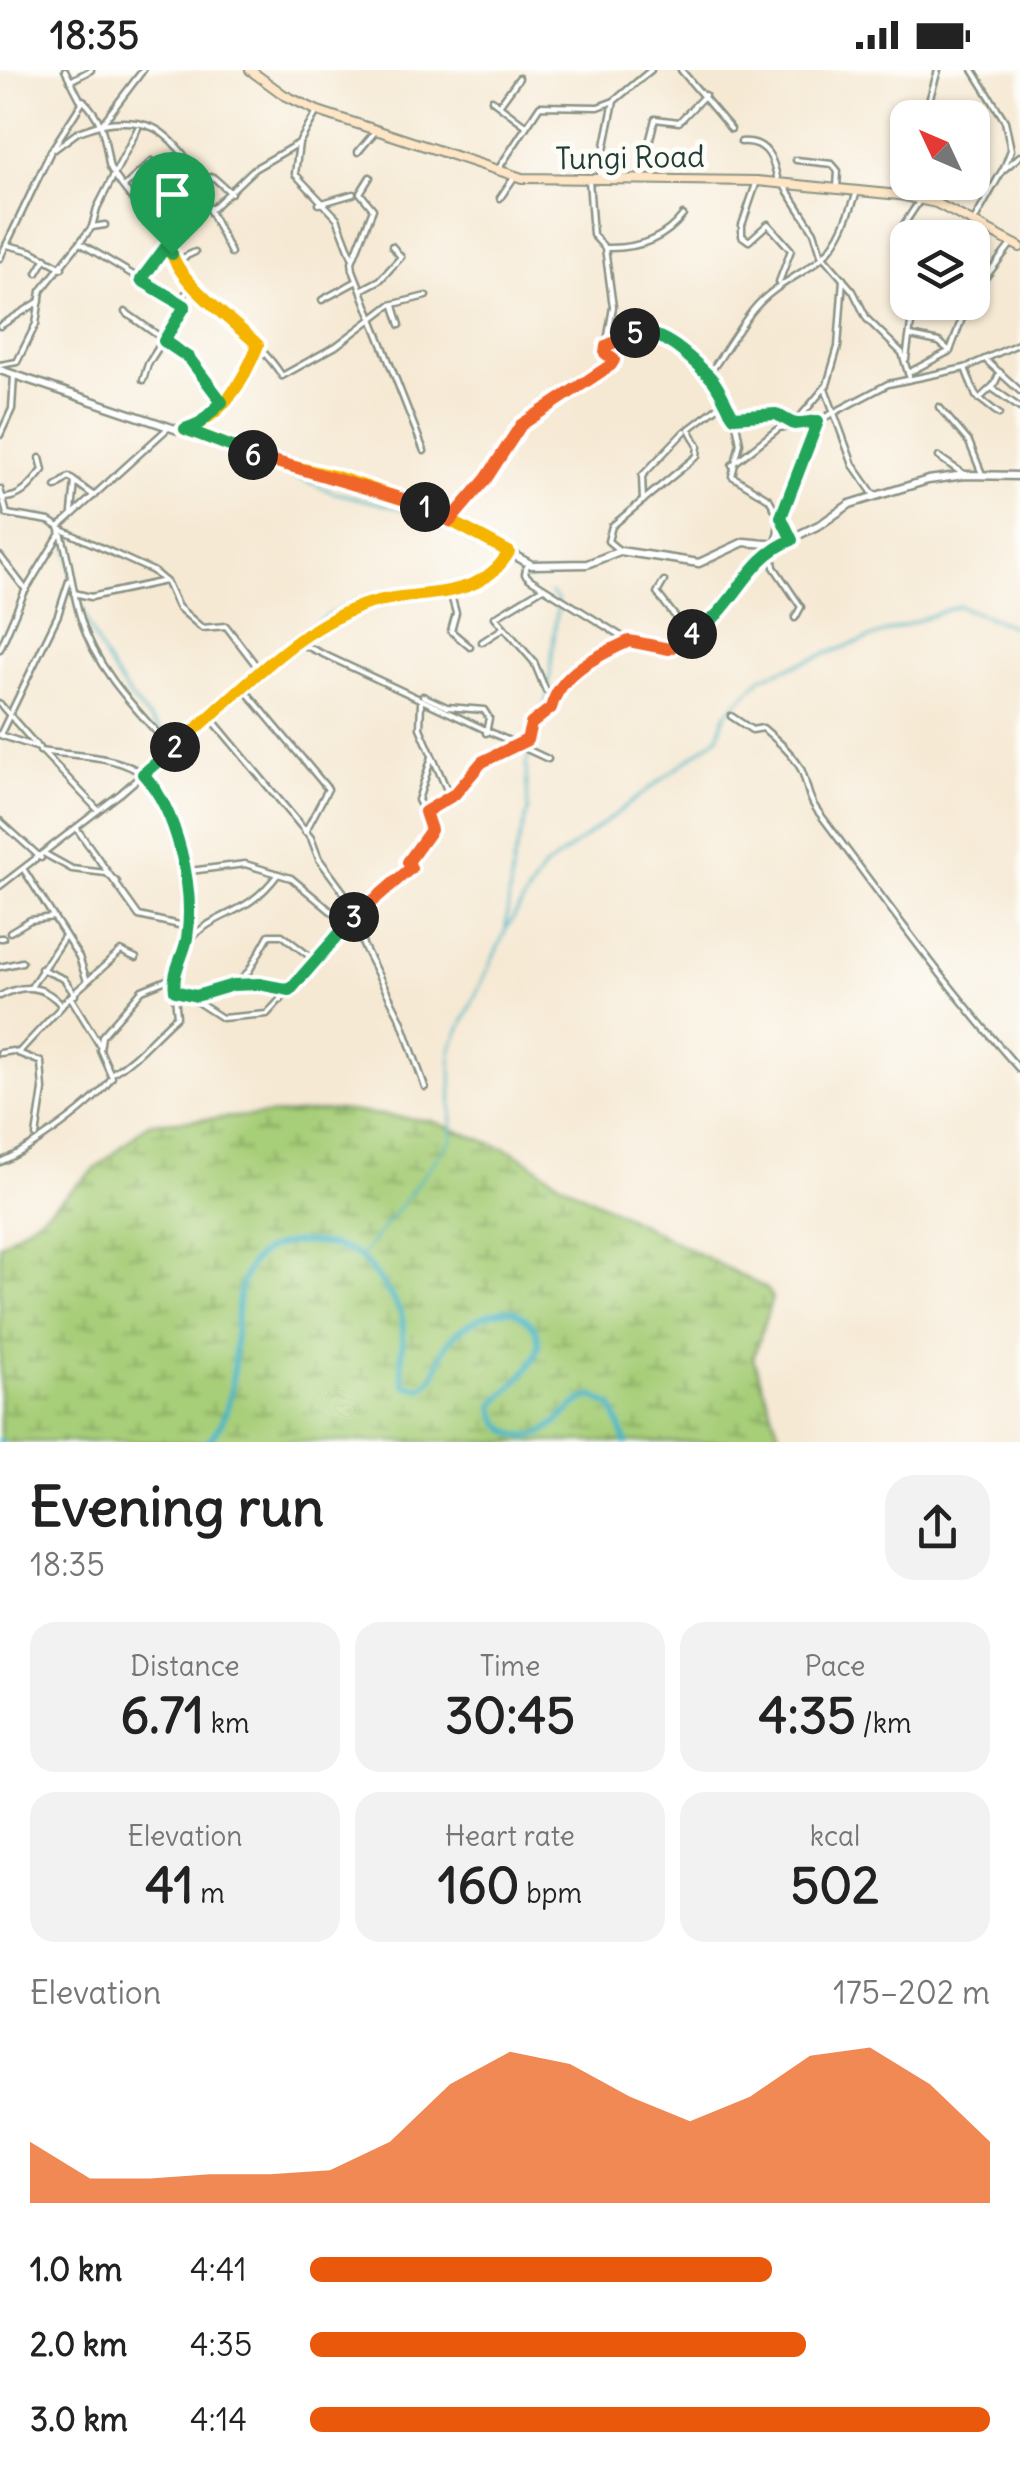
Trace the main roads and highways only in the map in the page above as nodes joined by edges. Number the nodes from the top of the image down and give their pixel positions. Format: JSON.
{"nodes":[{"id":1,"x":250,"y":70,"type":"edge"},
{"id":2,"x":1017,"y":244,"type":"edge"}],
"edges":[{"from":1,"to":2,"type":"main road","name":"Tungi Road"}]}
